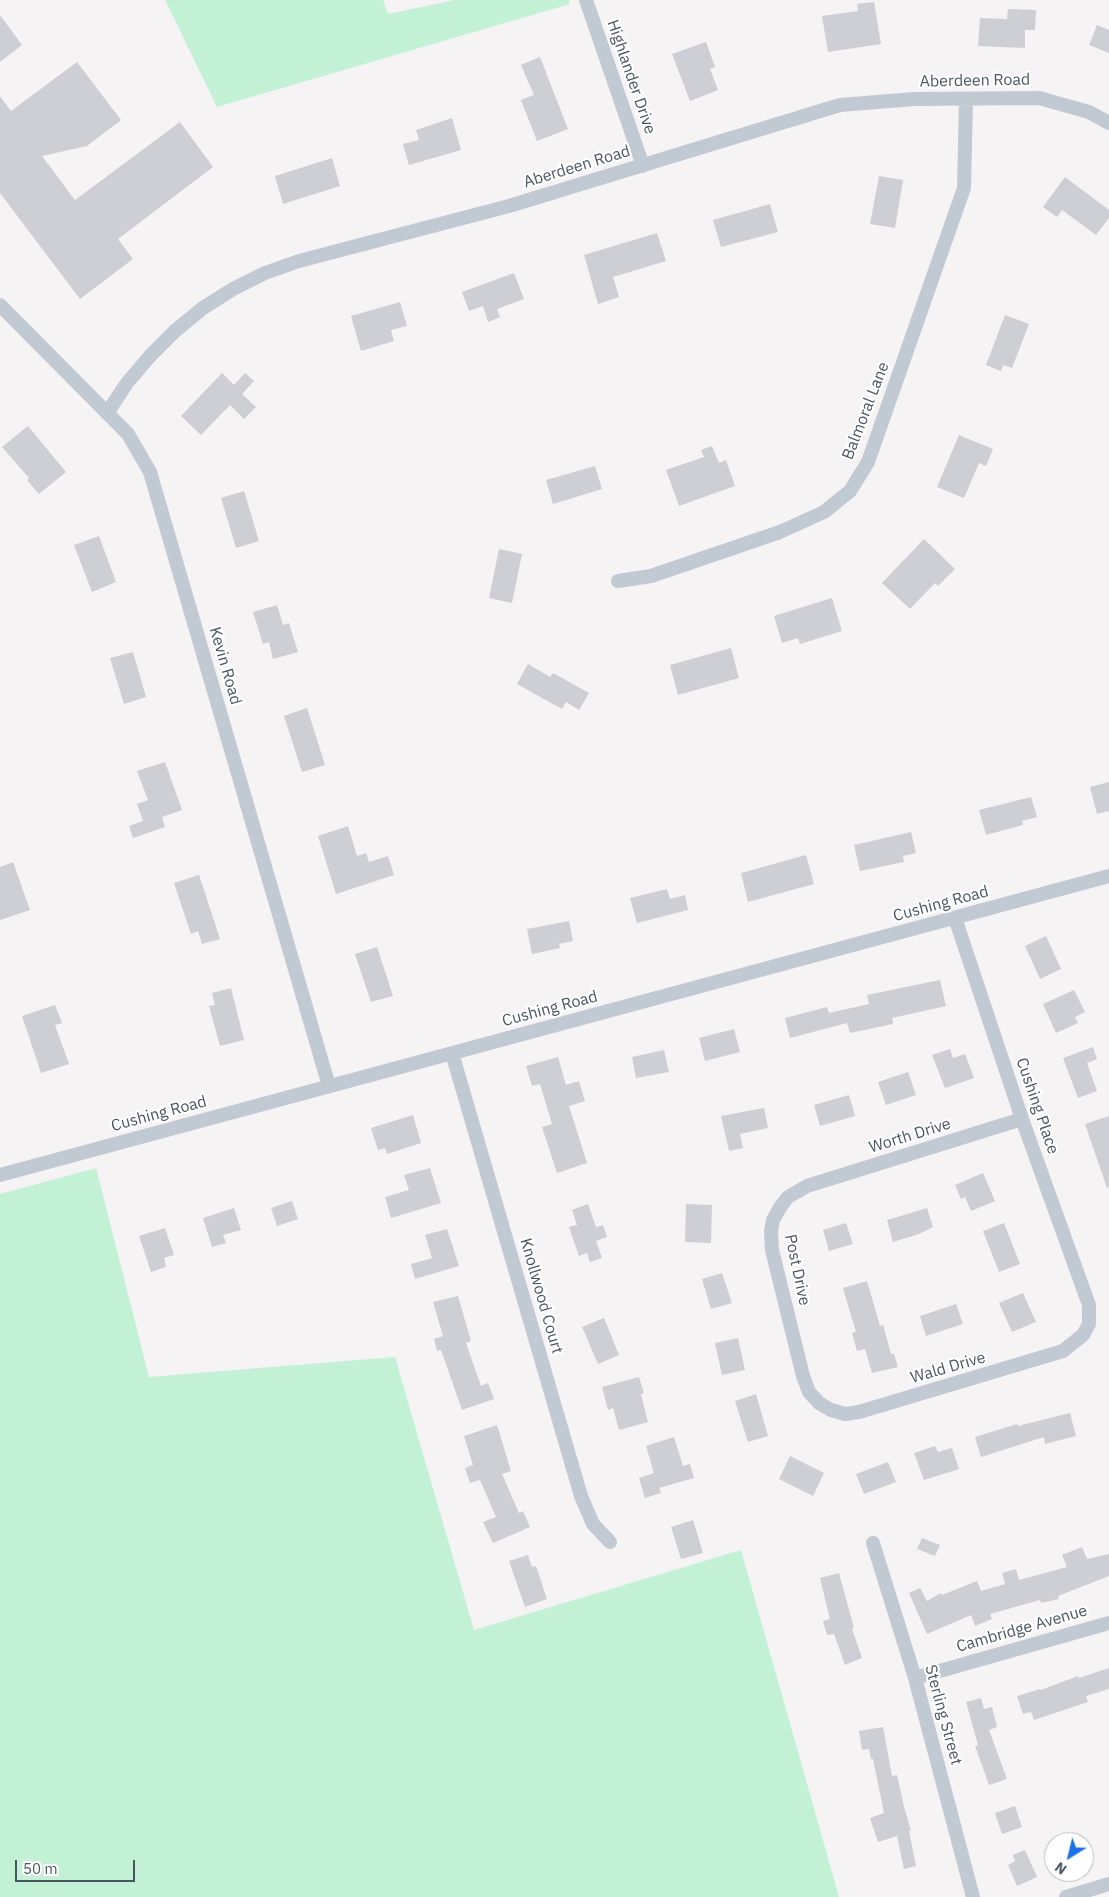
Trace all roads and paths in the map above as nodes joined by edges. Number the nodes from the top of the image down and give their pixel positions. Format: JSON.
{"nodes":[{"id":1,"x":586,"y":0,"type":"edge"},
{"id":2,"x":966,"y":99,"type":"junction"},
{"id":3,"x":1109,"y":123,"type":"edge"},
{"id":4,"x":642,"y":166,"type":"junction"},
{"id":5,"x":0,"y":305,"type":"edge"},
{"id":6,"x":107,"y":413,"type":"junction"},
{"id":7,"x":618,"y":581,"type":"dead end"},
{"id":8,"x":1109,"y":876,"type":"edge"},
{"id":9,"x":955,"y":918,"type":"junction"},
{"id":10,"x":452,"y":1053,"type":"junction"},
{"id":11,"x":329,"y":1086,"type":"junction"},
{"id":12,"x":1022,"y":1119,"type":"junction"},
{"id":13,"x":0,"y":1175,"type":"edge"},
{"id":14,"x":807,"y":1186,"type":"joint"},
{"id":15,"x":1089,"y":1306,"type":"joint"},
{"id":16,"x":803,"y":1376,"type":"joint"},
{"id":17,"x":610,"y":1542,"type":"dead end"},
{"id":18,"x":873,"y":1543,"type":"dead end"},
{"id":19,"x":1109,"y":1623,"type":"edge"},
{"id":20,"x":915,"y":1678,"type":"junction"},
{"id":21,"x":1109,"y":1884,"type":"edge"},
{"id":22,"x":973,"y":1897,"type":"edge"},
{"id":23,"x":1066,"y":1897,"type":"edge"}],
"edges":[{"from":1,"to":4,"type":"street","name":"Highlander Drive"},
{"from":2,"to":3,"type":"street","name":"Aberdeen Road"},
{"from":2,"to":4,"type":"street","name":"Aberdeen Road"},
{"from":2,"to":7,"type":"street","name":"Balmoral Lane"},
{"from":4,"to":6,"type":"street","name":"Aberdeen Road"},
{"from":5,"to":6,"type":"street","name":"Kevin Road"},
{"from":6,"to":11,"type":"street","name":"Kevin Road"},
{"from":8,"to":9,"type":"street","name":"Cushing Road"},
{"from":9,"to":10,"type":"street","name":"Cushing Road"},
{"from":9,"to":12,"type":"street","name":"Cushing Place"},
{"from":10,"to":11,"type":"street","name":"Cushing Road"},
{"from":10,"to":17,"type":"street","name":"Knollwood Court"},
{"from":11,"to":13,"type":"street","name":"Cushing Road"},
{"from":12,"to":14,"type":"street","name":"Worth Drive"},
{"from":12,"to":15,"type":"street","name":"Cushing Place"},
{"from":14,"to":16,"type":"street","name":"Post Drive"},
{"from":15,"to":16,"type":"street","name":"Wald Drive"},
{"from":18,"to":20,"type":"street","name":"Sterling Street"},
{"from":19,"to":20,"type":"street","name":"Cambridge Avenue"},
{"from":20,"to":22,"type":"street","name":"Sterling Street"},
{"from":21,"to":23,"type":"street"}]}
